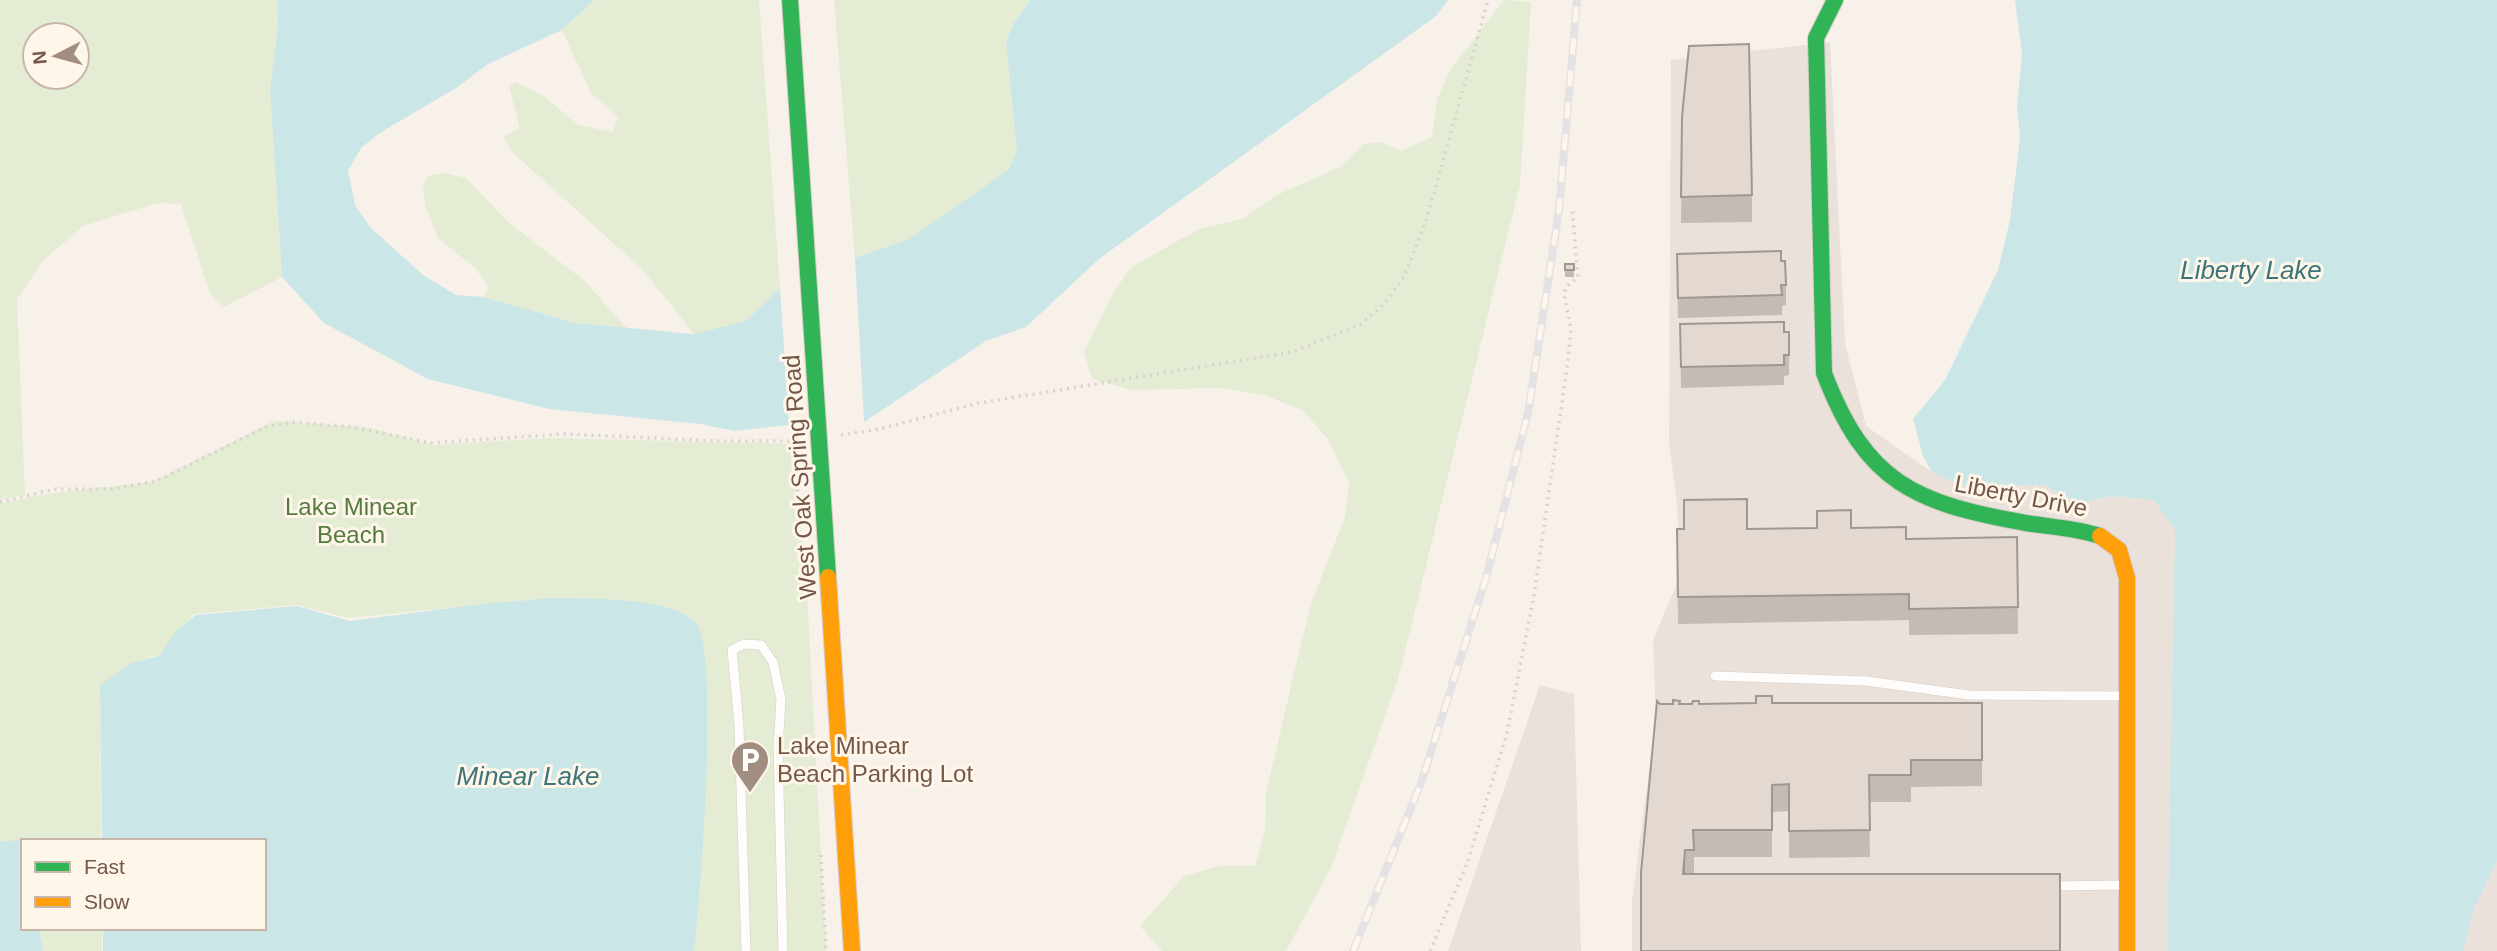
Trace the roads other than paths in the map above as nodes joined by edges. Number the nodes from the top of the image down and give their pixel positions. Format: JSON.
{"nodes":[{"id":1,"x":790,"y":0,"type":"edge"},
{"id":2,"x":1835,"y":0,"type":"edge"},
{"id":3,"x":1715,"y":676,"type":"dead end"},
{"id":4,"x":2127,"y":696,"type":"junction"},
{"id":5,"x":2127,"y":885,"type":"junction"},
{"id":6,"x":2034,"y":886,"type":"edge"},
{"id":7,"x":746,"y":951,"type":"edge"},
{"id":8,"x":783,"y":951,"type":"edge"},
{"id":9,"x":852,"y":951,"type":"edge"},
{"id":10,"x":2127,"y":951,"type":"edge"}],
"edges":[{"from":1,"to":9,"type":"street","name":"West Oak Spring Road"},
{"from":2,"to":4,"type":"street","name":"Liberty Drive"},
{"from":3,"to":4,"type":"lane"},
{"from":4,"to":5,"type":"street","name":"Liberty Drive"},
{"from":5,"to":6,"type":"lane"},
{"from":5,"to":10,"type":"street","name":"Liberty Drive"},
{"from":7,"to":8,"type":"lane"}]}
